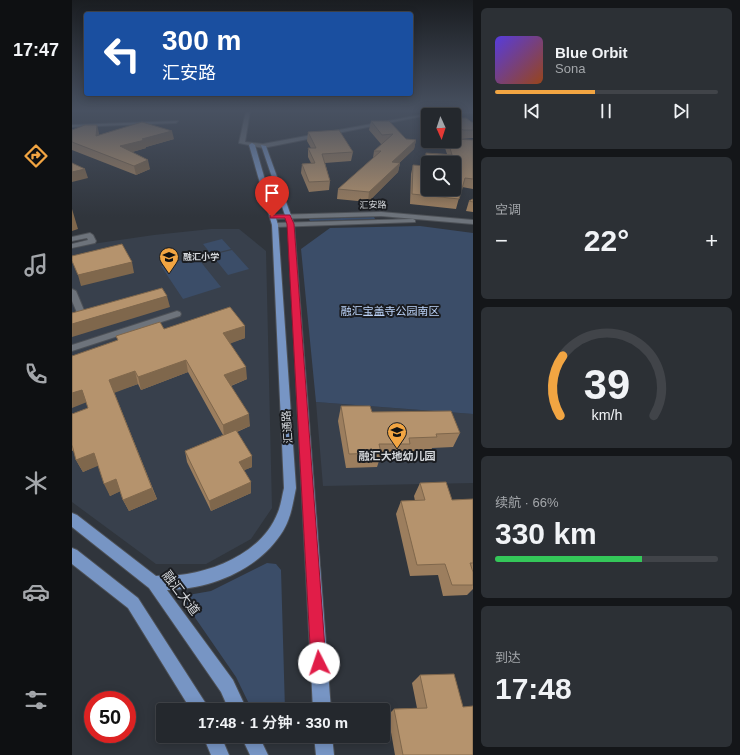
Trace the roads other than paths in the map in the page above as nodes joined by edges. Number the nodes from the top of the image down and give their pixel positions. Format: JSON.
{"nodes":[{"id":1,"x":257,"y":146,"type":"edge"},
{"id":2,"x":258,"y":146,"type":"edge"},
{"id":3,"x":289,"y":220,"type":"junction"},
{"id":4,"x":274,"y":221,"type":"junction"},
{"id":5,"x":473,"y":222,"type":"edge"},
{"id":6,"x":473,"y":227,"type":"edge"},
{"id":7,"x":72,"y":239,"type":"edge"},
{"id":8,"x":72,"y":246,"type":"edge"},
{"id":9,"x":72,"y":291,"type":"edge"},
{"id":10,"x":82,"y":314,"type":"edge"},
{"id":11,"x":178,"y":314,"type":"dead end"},
{"id":12,"x":72,"y":348,"type":"edge"},
{"id":13,"x":72,"y":519,"type":"edge"},
{"id":14,"x":72,"y":555,"type":"edge"},
{"id":15,"x":154,"y":583,"type":"junction"},
{"id":16,"x":197,"y":703,"type":"edge"},
{"id":17,"x":235,"y":703,"type":"edge"},
{"id":18,"x":322,"y":703,"type":"edge"},
{"id":19,"x":215,"y":743,"type":"edge"},
{"id":20,"x":253,"y":743,"type":"edge"},
{"id":21,"x":324,"y":743,"type":"edge"},
{"id":22,"x":220,"y":755,"type":"edge"},
{"id":23,"x":258,"y":755,"type":"edge"},
{"id":24,"x":325,"y":755,"type":"edge"}],
"edges":[{"from":1,"to":4,"type":"main road","name":"汇通路"},
{"from":2,"to":3,"type":"main road","name":"汇通路"},
{"from":3,"to":4,"type":"street","name":"汇安路"},
{"from":3,"to":5,"type":"street","name":"汇安路"},
{"from":3,"to":6,"type":"street","name":"汇安路"},
{"from":3,"to":18,"type":"main road","name":"汇通路"},
{"from":4,"to":15,"type":"main road","name":"汇通路"},
{"from":7,"to":8,"type":"street"},
{"from":9,"to":10,"type":"street"},
{"from":11,"to":12,"type":"street"},
{"from":13,"to":15,"type":"main road","name":"融汇大道"},
{"from":14,"to":16,"type":"main road"},
{"from":15,"to":17,"type":"main road","name":"融汇大道"},
{"from":19,"to":22,"type":"main road"},
{"from":20,"to":23,"type":"main road"},
{"from":21,"to":24,"type":"main road"}]}
